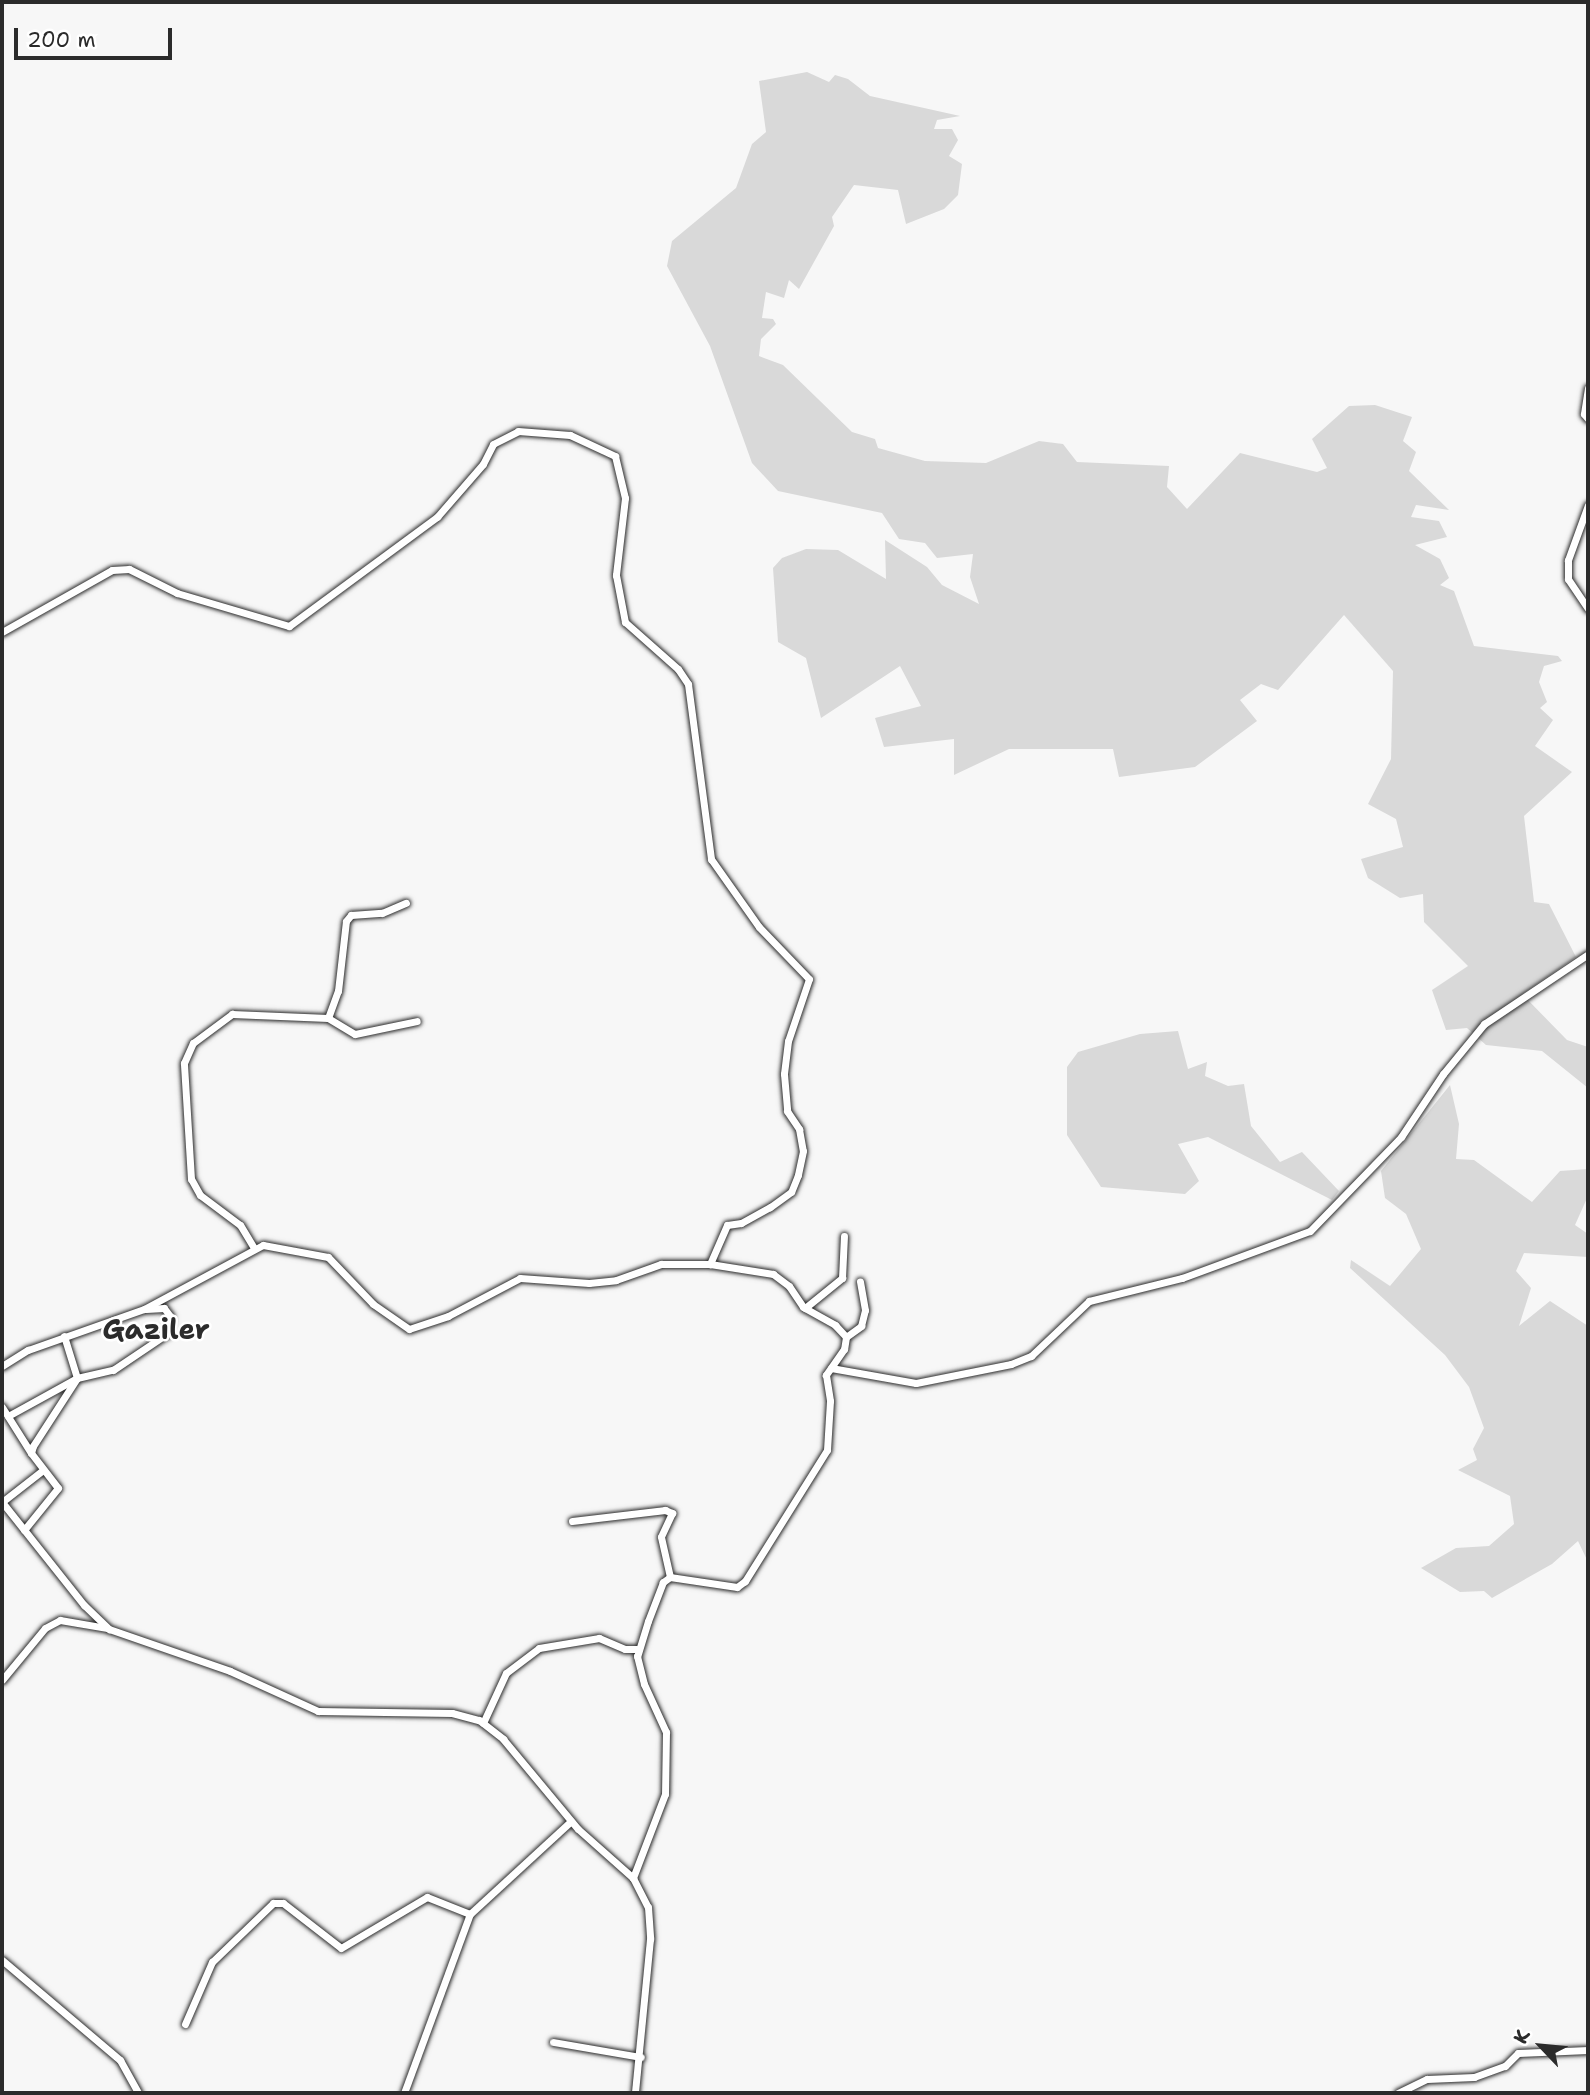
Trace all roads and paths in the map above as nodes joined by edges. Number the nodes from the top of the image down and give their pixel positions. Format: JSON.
{"nodes":[{"id":1,"x":1588,"y":388,"type":"edge"},
{"id":2,"x":1588,"y":419,"type":"edge"},
{"id":3,"x":1588,"y":505,"type":"edge"},
{"id":4,"x":1588,"y":609,"type":"edge"},
{"id":5,"x":2,"y":632,"type":"edge"},
{"id":6,"x":406,"y":903,"type":"dead end"},
{"id":7,"x":1588,"y":954,"type":"edge"},
{"id":8,"x":328,"y":1018,"type":"junction"},
{"id":9,"x":417,"y":1021,"type":"dead end"},
{"id":10,"x":844,"y":1236,"type":"dead end"},
{"id":11,"x":254,"y":1248,"type":"junction"},
{"id":12,"x":710,"y":1265,"type":"junction"},
{"id":13,"x":860,"y":1282,"type":"dead end"},
{"id":14,"x":805,"y":1308,"type":"junction"},
{"id":15,"x":144,"y":1309,"type":"junction"},
{"id":16,"x":64,"y":1336,"type":"junction"},
{"id":17,"x":846,"y":1337,"type":"junction"},
{"id":18,"x":2,"y":1366,"type":"edge"},
{"id":19,"x":831,"y":1368,"type":"junction"},
{"id":20,"x":77,"y":1378,"type":"junction"},
{"id":21,"x":2,"y":1407,"type":"edge"},
{"id":22,"x":8,"y":1416,"type":"junction"},
{"id":23,"x":31,"y":1453,"type":"junction"},
{"id":24,"x":43,"y":1470,"type":"junction"},
{"id":25,"x":2,"y":1502,"type":"edge"},
{"id":26,"x":572,"y":1521,"type":"dead end"},
{"id":27,"x":24,"y":1530,"type":"junction"},
{"id":28,"x":670,"y":1577,"type":"junction"},
{"id":29,"x":109,"y":1629,"type":"junction"},
{"id":30,"x":637,"y":1649,"type":"junction"},
{"id":31,"x":2,"y":1679,"type":"edge"},
{"id":32,"x":483,"y":1723,"type":"junction"},
{"id":33,"x":571,"y":1821,"type":"junction"},
{"id":34,"x":633,"y":1878,"type":"junction"},
{"id":35,"x":470,"y":1914,"type":"junction"},
{"id":36,"x":2,"y":1960,"type":"edge"},
{"id":37,"x":185,"y":2024,"type":"dead end"},
{"id":38,"x":553,"y":2042,"type":"dead end"},
{"id":39,"x":1588,"y":2050,"type":"edge"},
{"id":40,"x":640,"y":2057,"type":"junction"},
{"id":41,"x":138,"y":2093,"type":"edge"},
{"id":42,"x":404,"y":2093,"type":"edge"},
{"id":43,"x":635,"y":2093,"type":"edge"},
{"id":44,"x":1398,"y":2093,"type":"edge"}],
"edges":[{"from":1,"to":2,"type":"street"},
{"from":3,"to":4,"type":"street"},
{"from":5,"to":12,"type":"street"},
{"from":6,"to":8,"type":"street"},
{"from":7,"to":19,"type":"street"},
{"from":8,"to":9,"type":"street"},
{"from":8,"to":11,"type":"street"},
{"from":10,"to":14,"type":"street"},
{"from":11,"to":12,"type":"street"},
{"from":11,"to":15,"type":"street"},
{"from":12,"to":14,"type":"street"},
{"from":13,"to":17,"type":"street"},
{"from":14,"to":17,"type":"street"},
{"from":15,"to":16,"type":"street"},
{"from":15,"to":20,"type":"street"},
{"from":16,"to":18,"type":"street"},
{"from":16,"to":20,"type":"street"},
{"from":17,"to":19,"type":"street"},
{"from":19,"to":28,"type":"street"},
{"from":20,"to":22,"type":"street"},
{"from":20,"to":23,"type":"street"},
{"from":21,"to":22,"type":"street"},
{"from":22,"to":23,"type":"street"},
{"from":23,"to":24,"type":"street"},
{"from":24,"to":25,"type":"street"},
{"from":24,"to":27,"type":"street"},
{"from":25,"to":27,"type":"street"},
{"from":26,"to":28,"type":"street"},
{"from":27,"to":29,"type":"street"},
{"from":28,"to":30,"type":"street"},
{"from":29,"to":31,"type":"street"},
{"from":29,"to":32,"type":"street"},
{"from":30,"to":32,"type":"street"},
{"from":30,"to":34,"type":"street"},
{"from":32,"to":33,"type":"street"},
{"from":33,"to":34,"type":"street"},
{"from":33,"to":35,"type":"street"},
{"from":34,"to":40,"type":"street"},
{"from":35,"to":37,"type":"street"},
{"from":35,"to":42,"type":"street"},
{"from":36,"to":41,"type":"street"},
{"from":38,"to":40,"type":"street"},
{"from":39,"to":44,"type":"street"},
{"from":40,"to":43,"type":"street"}]}
